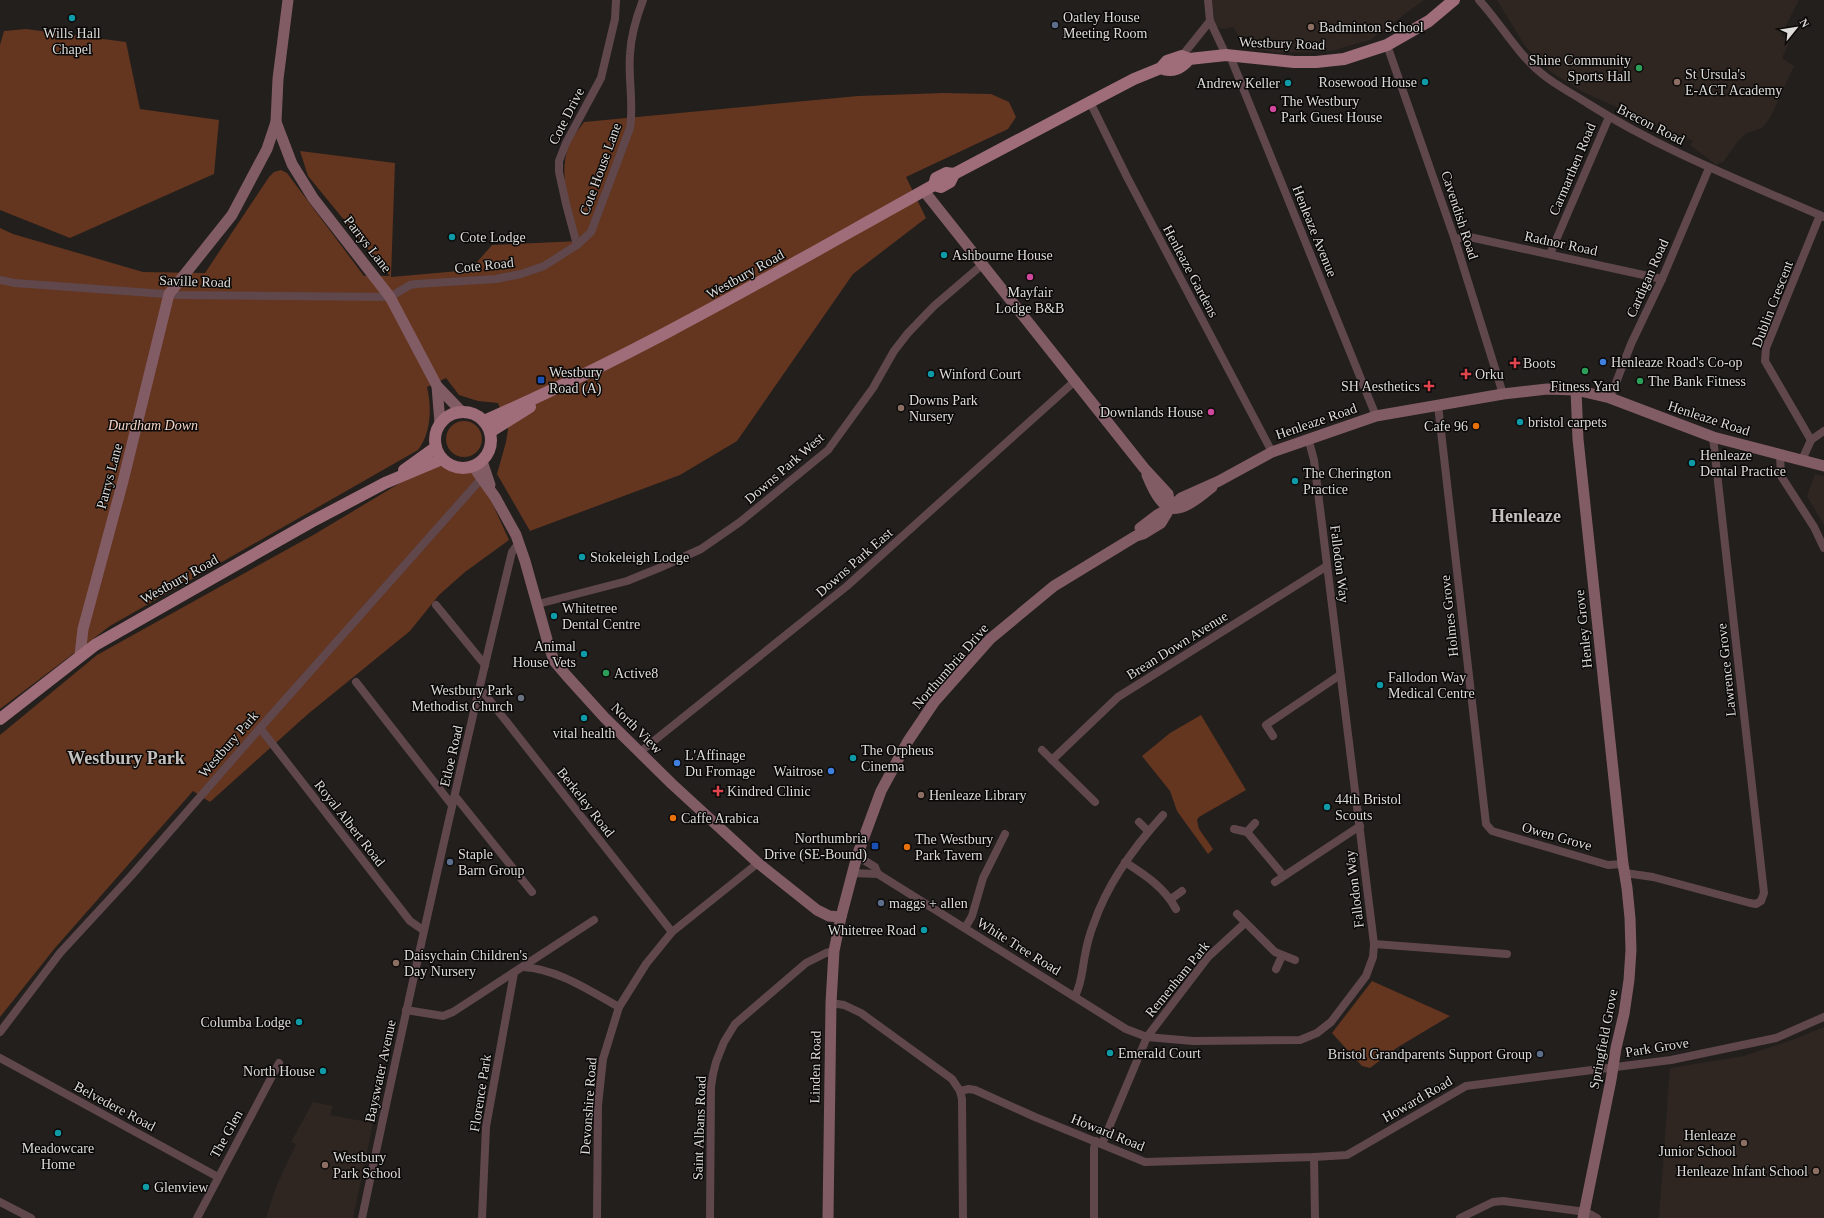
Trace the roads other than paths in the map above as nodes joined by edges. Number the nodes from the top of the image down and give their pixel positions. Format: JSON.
{"nodes":[{"id":1,"x":288,"y":0,"type":"edge"},
{"id":2,"x":616,"y":0,"type":"edge"},
{"id":3,"x":643,"y":0,"type":"edge"},
{"id":4,"x":1208,"y":0,"type":"edge"},
{"id":5,"x":1454,"y":0,"type":"edge"},
{"id":6,"x":1479,"y":0,"type":"edge"},
{"id":7,"x":1486,"y":0,"type":"edge"},
{"id":8,"x":1493,"y":16,"type":"junction"},
{"id":9,"x":1210,"y":21,"type":"junction"},
{"id":10,"x":1387,"y":45,"type":"junction"},
{"id":11,"x":1228,"y":56,"type":"junction"},
{"id":12,"x":1186,"y":58,"type":"junction"},
{"id":13,"x":1090,"y":102,"type":"junction"},
{"id":14,"x":1609,"y":117,"type":"junction"},
{"id":15,"x":276,"y":122,"type":"junction"},
{"id":16,"x":1709,"y":168,"type":"junction"},
{"id":17,"x":929,"y":188,"type":"junction"},
{"id":18,"x":1822,"y":216,"type":"edge"},
{"id":19,"x":1455,"y":240,"type":"junction"},
{"id":20,"x":577,"y":246,"type":"junction"},
{"id":21,"x":1550,"y":254,"type":"junction"},
{"id":22,"x":983,"y":264,"type":"junction"},
{"id":23,"x":1662,"y":279,"type":"junction"},
{"id":24,"x":0,"y":280,"type":"edge"},
{"id":25,"x":174,"y":295,"type":"junction"},
{"id":26,"x":390,"y":297,"type":"junction"},
{"id":27,"x":1076,"y":380,"type":"junction"},
{"id":28,"x":567,"y":384,"type":"junction"},
{"id":29,"x":437,"y":386,"type":"junction"},
{"id":30,"x":1576,"y":390,"type":"junction"},
{"id":31,"x":1503,"y":394,"type":"junction"},
{"id":32,"x":1610,"y":398,"type":"junction"},
{"id":33,"x":1438,"y":405,"type":"junction"},
{"id":34,"x":462,"y":412,"type":"junction"},
{"id":35,"x":1376,"y":416,"type":"junction"},
{"id":36,"x":484,"y":421,"type":"junction"},
{"id":37,"x":440,"y":423,"type":"junction"},
{"id":38,"x":1824,"y":431,"type":"edge"},
{"id":39,"x":490,"y":432,"type":"junction"},
{"id":40,"x":1713,"y":437,"type":"junction"},
{"id":41,"x":1308,"y":438,"type":"junction"},
{"id":42,"x":1811,"y":440,"type":"junction"},
{"id":43,"x":436,"y":447,"type":"junction"},
{"id":44,"x":1272,"y":452,"type":"junction"},
{"id":45,"x":1780,"y":455,"type":"junction"},
{"id":46,"x":442,"y":458,"type":"junction"},
{"id":47,"x":1802,"y":460,"type":"junction"},
{"id":48,"x":478,"y":464,"type":"junction"},
{"id":49,"x":1824,"y":466,"type":"edge"},
{"id":50,"x":481,"y":478,"type":"junction"},
{"id":51,"x":385,"y":483,"type":"junction"},
{"id":52,"x":495,"y":497,"type":"junction"},
{"id":53,"x":1170,"y":508,"type":"junction"},
{"id":54,"x":519,"y":543,"type":"junction"},
{"id":55,"x":1824,"y":548,"type":"edge"},
{"id":56,"x":1327,"y":566,"type":"junction"},
{"id":57,"x":538,"y":604,"type":"junction"},
{"id":58,"x":436,"y":605,"type":"dead end"},
{"id":59,"x":83,"y":629,"type":"junction"},
{"id":60,"x":95,"y":645,"type":"junction"},
{"id":61,"x":80,"y":655,"type":"junction"},
{"id":62,"x":485,"y":665,"type":"junction"},
{"id":63,"x":1340,"y":675,"type":"junction"},
{"id":64,"x":356,"y":682,"type":"dead end"},
{"id":65,"x":480,"y":688,"type":"junction"},
{"id":66,"x":0,"y":719,"type":"edge"},
{"id":67,"x":260,"y":728,"type":"junction"},
{"id":68,"x":1273,"y":736,"type":"dead end"},
{"id":69,"x":1042,"y":750,"type":"dead end"},
{"id":70,"x":640,"y":752,"type":"junction"},
{"id":71,"x":1052,"y":760,"type":"junction"},
{"id":72,"x":455,"y":796,"type":"junction"},
{"id":73,"x":1095,"y":802,"type":"dead end"},
{"id":74,"x":452,"y":805,"type":"junction"},
{"id":75,"x":1163,"y":815,"type":"dead end"},
{"id":76,"x":1139,"y":822,"type":"dead end"},
{"id":77,"x":1255,"y":823,"type":"dead end"},
{"id":78,"x":1486,"y":824,"type":"joint"},
{"id":79,"x":1360,"y":826,"type":"junction"},
{"id":80,"x":1234,"y":829,"type":"dead end"},
{"id":81,"x":1148,"y":831,"type":"junction"},
{"id":82,"x":1247,"y":832,"type":"junction"},
{"id":83,"x":1005,"y":834,"type":"dead end"},
{"id":84,"x":857,"y":856,"type":"junction"},
{"id":85,"x":1125,"y":862,"type":"junction"},
{"id":86,"x":758,"y":863,"type":"junction"},
{"id":87,"x":1624,"y":868,"type":"junction"},
{"id":88,"x":852,"y":873,"type":"junction"},
{"id":89,"x":878,"y":874,"type":"junction"},
{"id":90,"x":1283,"y":875,"type":"junction"},
{"id":91,"x":1275,"y":882,"type":"dead end"},
{"id":92,"x":1182,"y":891,"type":"dead end"},
{"id":93,"x":532,"y":892,"type":"dead end"},
{"id":94,"x":1171,"y":898,"type":"junction"},
{"id":95,"x":1762,"y":901,"type":"joint"},
{"id":96,"x":1176,"y":909,"type":"dead end"},
{"id":97,"x":1238,"y":914,"type":"dead end"},
{"id":98,"x":841,"y":917,"type":"junction"},
{"id":99,"x":594,"y":920,"type":"dead end"},
{"id":100,"x":1245,"y":923,"type":"junction"},
{"id":101,"x":965,"y":928,"type":"junction"},
{"id":102,"x":423,"y":930,"type":"junction"},
{"id":103,"x":672,"y":932,"type":"junction"},
{"id":104,"x":1374,"y":944,"type":"junction"},
{"id":105,"x":834,"y":951,"type":"junction"},
{"id":106,"x":1507,"y":954,"type":"dead end"},
{"id":107,"x":1282,"y":956,"type":"junction"},
{"id":108,"x":1294,"y":960,"type":"dead end"},
{"id":109,"x":523,"y":967,"type":"junction"},
{"id":110,"x":1276,"y":969,"type":"dead end"},
{"id":111,"x":514,"y":973,"type":"junction"},
{"id":112,"x":1075,"y":996,"type":"junction"},
{"id":113,"x":831,"y":1004,"type":"junction"},
{"id":114,"x":619,"y":1007,"type":"junction"},
{"id":115,"x":406,"y":1010,"type":"junction"},
{"id":116,"x":1824,"y":1017,"type":"edge"},
{"id":117,"x":0,"y":1032,"type":"edge"},
{"id":118,"x":1147,"y":1037,"type":"junction"},
{"id":119,"x":0,"y":1058,"type":"edge"},
{"id":120,"x":279,"y":1063,"type":"dead end"},
{"id":121,"x":1613,"y":1067,"type":"junction"},
{"id":122,"x":1466,"y":1086,"type":"joint"},
{"id":123,"x":960,"y":1091,"type":"junction"},
{"id":124,"x":1099,"y":1142,"type":"junction"},
{"id":125,"x":1314,"y":1158,"type":"junction"},
{"id":126,"x":218,"y":1177,"type":"junction"},
{"id":127,"x":0,"y":1202,"type":"edge"},
{"id":128,"x":1584,"y":1215,"type":"edge"},
{"id":129,"x":31,"y":1218,"type":"edge"},
{"id":130,"x":197,"y":1218,"type":"edge"},
{"id":131,"x":362,"y":1218,"type":"edge"},
{"id":132,"x":482,"y":1218,"type":"edge"},
{"id":133,"x":597,"y":1218,"type":"edge"},
{"id":134,"x":710,"y":1218,"type":"edge"},
{"id":135,"x":828,"y":1218,"type":"edge"},
{"id":136,"x":963,"y":1218,"type":"edge"},
{"id":137,"x":1094,"y":1218,"type":"edge"},
{"id":138,"x":1315,"y":1218,"type":"edge"},
{"id":139,"x":1460,"y":1218,"type":"edge"},
{"id":140,"x":1597,"y":1218,"type":"edge"}],
"edges":[{"from":1,"to":15,"type":"main road","name":"Parrys Lane"},
{"from":2,"to":20,"type":"street","name":"Cote Drive"},
{"from":3,"to":20,"type":"street","name":"Cote House Lane"},
{"from":4,"to":9,"type":"street","name":"Henleaze Avenue"},
{"from":5,"to":10,"type":"main road","name":"Westbury Road"},
{"from":6,"to":8,"type":"street","name":"Brecon Road"},
{"from":7,"to":8,"type":"street","name":"Brecon Road"},
{"from":8,"to":14,"type":"street","name":"Brecon Road"},
{"from":9,"to":11,"type":"street","name":"Henleaze Avenue"},
{"from":9,"to":12,"type":"street"},
{"from":10,"to":11,"type":"main road","name":"Westbury Road"},
{"from":10,"to":19,"type":"street","name":"Cavendish Road"},
{"from":11,"to":12,"type":"main road","name":"Westbury Road"},
{"from":11,"to":35,"type":"street","name":"Henleaze Avenue"},
{"from":12,"to":13,"type":"main road","name":"Westbury Road"},
{"from":13,"to":17,"type":"main road","name":"Westbury Road"},
{"from":13,"to":44,"type":"street","name":"Henleaze Gardens"},
{"from":14,"to":16,"type":"street","name":"Brecon Road"},
{"from":14,"to":21,"type":"street","name":"Carmarthen Road"},
{"from":15,"to":25,"type":"main road","name":"Parrys Lane"},
{"from":15,"to":26,"type":"main road","name":"Parrys Lane"},
{"from":16,"to":18,"type":"street","name":"Brecon Road"},
{"from":16,"to":23,"type":"street","name":"Cardigan Road"},
{"from":17,"to":22,"type":"main road"},
{"from":17,"to":28,"type":"main road","name":"Westbury Road"},
{"from":18,"to":42,"type":"street","name":"Dublin Crescent"},
{"from":19,"to":21,"type":"street","name":"Radnor Road"},
{"from":19,"to":31,"type":"street","name":"Cavendish Road"},
{"from":20,"to":26,"type":"street","name":"Cote Road"},
{"from":21,"to":23,"type":"street","name":"Radnor Road"},
{"from":22,"to":27,"type":"main road"},
{"from":22,"to":57,"type":"street","name":"Downs Park West"},
{"from":23,"to":32,"type":"street","name":"Cardigan Road"},
{"from":24,"to":25,"type":"street","name":"Saville Road"},
{"from":25,"to":26,"type":"street","name":"Saville Road"},
{"from":25,"to":59,"type":"main road","name":"Parrys Lane"},
{"from":26,"to":29,"type":"main road","name":"Parrys Lane"},
{"from":27,"to":53,"type":"main road"},
{"from":27,"to":70,"type":"street","name":"Downs Park East"},
{"from":28,"to":36,"type":"main road","name":"Westbury Road"},
{"from":28,"to":39,"type":"main road","name":"Westbury Road"},
{"from":29,"to":34,"type":"main road","name":"Parrys Lane"},
{"from":29,"to":37,"type":"main road","name":"Parrys Lane"},
{"from":30,"to":31,"type":"main road","name":"Henleaze Road"},
{"from":30,"to":32,"type":"main road","name":"Henleaze Road"},
{"from":30,"to":87,"type":"main road","name":"Henley Grove"},
{"from":31,"to":33,"type":"main road","name":"Henleaze Road"},
{"from":32,"to":40,"type":"main road","name":"Henleaze Road"},
{"from":33,"to":35,"type":"main road","name":"Henleaze Road"},
{"from":33,"to":78,"type":"street","name":"Holmes Grove"},
{"from":34,"to":36,"type":"main road"},
{"from":34,"to":37,"type":"main road"},
{"from":35,"to":41,"type":"main road","name":"Henleaze Road"},
{"from":36,"to":39,"type":"main road"},
{"from":37,"to":43,"type":"main road"},
{"from":38,"to":42,"type":"street"},
{"from":39,"to":48,"type":"main road"},
{"from":40,"to":45,"type":"main road","name":"Henleaze Road"},
{"from":40,"to":95,"type":"street","name":"Lawrence Grove"},
{"from":41,"to":44,"type":"main road","name":"Henleaze Road"},
{"from":41,"to":56,"type":"street","name":"Fallodon Way"},
{"from":42,"to":47,"type":"street"},
{"from":43,"to":46,"type":"main road"},
{"from":43,"to":51,"type":"main road","name":"Westbury Road"},
{"from":44,"to":53,"type":"main road","name":"Henleaze Road"},
{"from":45,"to":47,"type":"main road","name":"Henleaze Road"},
{"from":45,"to":55,"type":"street"},
{"from":46,"to":48,"type":"main road"},
{"from":46,"to":51,"type":"main road","name":"Westbury Road"},
{"from":47,"to":49,"type":"main road","name":"Henleaze Road"},
{"from":48,"to":50,"type":"main road","name":"North View"},
{"from":48,"to":52,"type":"main road","name":"North View"},
{"from":50,"to":52,"type":"main road","name":"North View"},
{"from":50,"to":67,"type":"street","name":"Westbury Park"},
{"from":51,"to":60,"type":"main road","name":"Westbury Road"},
{"from":52,"to":54,"type":"main road","name":"North View"},
{"from":53,"to":84,"type":"main road","name":"Northumbria Drive"},
{"from":54,"to":57,"type":"main road","name":"North View"},
{"from":54,"to":62,"type":"street","name":"Etloe Road"},
{"from":56,"to":63,"type":"street","name":"Fallodon Way"},
{"from":56,"to":71,"type":"street","name":"Brean Down Avenue"},
{"from":57,"to":70,"type":"main road","name":"North View"},
{"from":58,"to":62,"type":"street"},
{"from":59,"to":60,"type":"main road"},
{"from":59,"to":61,"type":"main road","name":"Parrys Lane"},
{"from":60,"to":61,"type":"main road","name":"Westbury Road"},
{"from":61,"to":66,"type":"main road","name":"Westbury Road"},
{"from":62,"to":65,"type":"street","name":"Etloe Road"},
{"from":63,"to":68,"type":"street"},
{"from":63,"to":79,"type":"street","name":"Fallodon Way"},
{"from":64,"to":74,"type":"street"},
{"from":65,"to":72,"type":"street","name":"Etloe Road"},
{"from":65,"to":103,"type":"street","name":"Berkeley Road"},
{"from":67,"to":102,"type":"street","name":"Royal Albert Road"},
{"from":67,"to":117,"type":"street","name":"Westbury Park"},
{"from":69,"to":71,"type":"street"},
{"from":70,"to":86,"type":"main road","name":"North View"},
{"from":71,"to":73,"type":"street"},
{"from":72,"to":74,"type":"street","name":"Etloe Road"},
{"from":72,"to":93,"type":"street"},
{"from":74,"to":102,"type":"street","name":"Etloe Road"},
{"from":75,"to":81,"type":"street"},
{"from":76,"to":81,"type":"street"},
{"from":77,"to":82,"type":"street"},
{"from":78,"to":87,"type":"street","name":"Owen Grove"},
{"from":79,"to":90,"type":"street"},
{"from":79,"to":104,"type":"street","name":"Fallodon Way"},
{"from":80,"to":82,"type":"street"},
{"from":81,"to":85,"type":"street"},
{"from":82,"to":90,"type":"street"},
{"from":83,"to":101,"type":"street"},
{"from":84,"to":88,"type":"main road","name":"Northumbria Drive"},
{"from":84,"to":89,"type":"street","name":"White Tree Road"},
{"from":85,"to":94,"type":"street"},
{"from":85,"to":112,"type":"street"},
{"from":86,"to":98,"type":"main road","name":"North View"},
{"from":86,"to":103,"type":"street","name":"Devonshire Road"},
{"from":87,"to":95,"type":"street","name":"Owen Grove"},
{"from":87,"to":121,"type":"main road","name":"Springfield Grove"},
{"from":88,"to":89,"type":"street","name":"White Tree Road"},
{"from":88,"to":98,"type":"main road","name":"Northumbria Drive"},
{"from":89,"to":101,"type":"street","name":"White Tree Road"},
{"from":90,"to":91,"type":"street"},
{"from":92,"to":94,"type":"street"},
{"from":94,"to":96,"type":"street"},
{"from":97,"to":100,"type":"street"},
{"from":98,"to":105,"type":"main road","name":"Linden Road"},
{"from":99,"to":109,"type":"street"},
{"from":100,"to":107,"type":"street"},
{"from":100,"to":118,"type":"street","name":"Remenham Park"},
{"from":101,"to":112,"type":"street","name":"White Tree Road"},
{"from":102,"to":115,"type":"street","name":"Bayswater Avenue"},
{"from":103,"to":114,"type":"street","name":"Devonshire Road"},
{"from":104,"to":106,"type":"street"},
{"from":104,"to":118,"type":"street","name":"Fallodon Way"},
{"from":105,"to":113,"type":"main road","name":"Linden Road"},
{"from":105,"to":134,"type":"street","name":"Saint Albans Road"},
{"from":107,"to":108,"type":"street"},
{"from":107,"to":110,"type":"street"},
{"from":109,"to":111,"type":"street"},
{"from":109,"to":114,"type":"street"},
{"from":111,"to":115,"type":"street"},
{"from":111,"to":132,"type":"street","name":"Florence Park"},
{"from":112,"to":118,"type":"street","name":"White Tree Road"},
{"from":113,"to":123,"type":"street"},
{"from":113,"to":135,"type":"main road","name":"Linden Road"},
{"from":114,"to":133,"type":"street","name":"Devonshire Road"},
{"from":115,"to":131,"type":"street","name":"Bayswater Avenue"},
{"from":116,"to":121,"type":"street","name":"Park Grove"},
{"from":118,"to":124,"type":"street"},
{"from":119,"to":126,"type":"street","name":"Belvedere Road"},
{"from":120,"to":126,"type":"street","name":"The Glen"},
{"from":121,"to":122,"type":"street","name":"Park Grove"},
{"from":121,"to":128,"type":"main road","name":"Springfield Grove"},
{"from":122,"to":125,"type":"street","name":"Howard Road"},
{"from":123,"to":124,"type":"street","name":"Howard Road"},
{"from":123,"to":136,"type":"street"},
{"from":124,"to":125,"type":"street","name":"Howard Road"},
{"from":124,"to":137,"type":"street"},
{"from":125,"to":138,"type":"street"},
{"from":126,"to":130,"type":"street","name":"The Glen"},
{"from":127,"to":129,"type":"street"},
{"from":128,"to":139,"type":"street"},
{"from":128,"to":140,"type":"street"}]}
